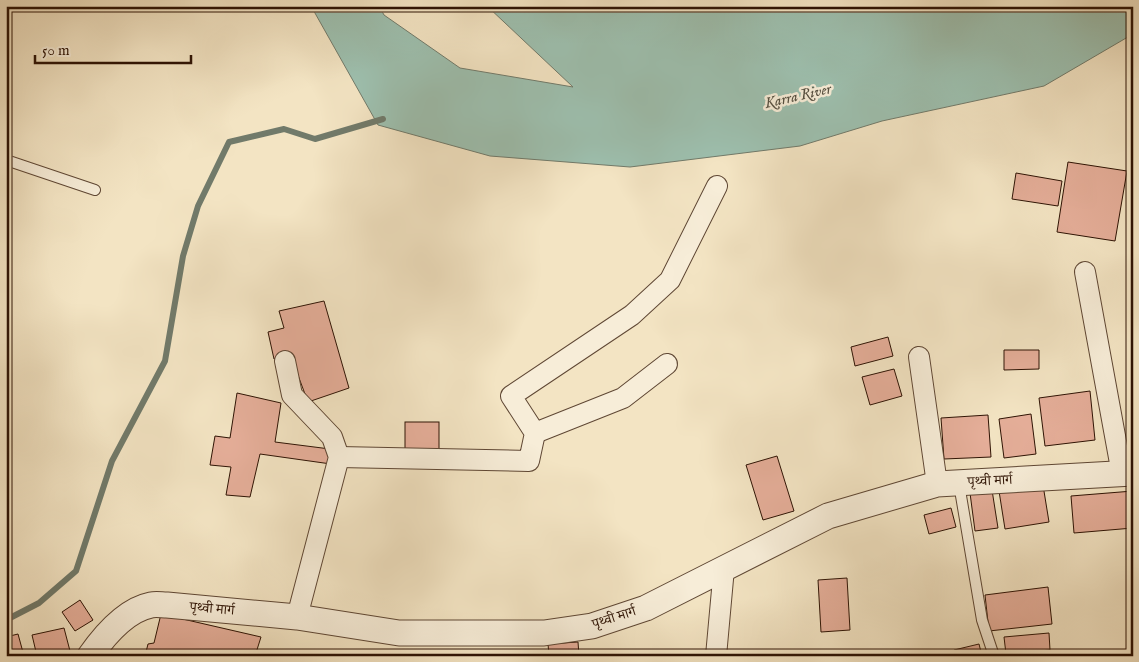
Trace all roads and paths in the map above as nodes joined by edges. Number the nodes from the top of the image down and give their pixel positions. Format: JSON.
{"nodes":[{"id":1,"x":6,"y":160,"type":"edge"},
{"id":2,"x":717,"y":186,"type":"dead end"},
{"id":3,"x":95,"y":190,"type":"dead end"},
{"id":4,"x":1085,"y":272,"type":"dead end"},
{"id":5,"x":919,"y":357,"type":"dead end"},
{"id":6,"x":285,"y":361,"type":"dead end"},
{"id":7,"x":667,"y":364,"type":"dead end"},
{"id":8,"x":535,"y":433,"type":"junction"},
{"id":9,"x":338,"y":457,"type":"junction"},
{"id":10,"x":1127,"y":474,"type":"edge"},
{"id":11,"x":948,"y":484,"type":"junction"},
{"id":12,"x":724,"y":568,"type":"junction"},
{"id":13,"x":297,"y":617,"type":"junction"},
{"id":14,"x":90,"y":656,"type":"edge"},
{"id":15,"x":716,"y":656,"type":"edge"},
{"id":16,"x":994,"y":656,"type":"edge"}],
"edges":[{"from":1,"to":3,"type":"lane"},
{"from":2,"to":8,"type":"street"},
{"from":4,"to":10,"type":"street"},
{"from":5,"to":11,"type":"street"},
{"from":6,"to":9,"type":"street"},
{"from":7,"to":8,"type":"street"},
{"from":8,"to":9,"type":"street"},
{"from":9,"to":13,"type":"street"},
{"from":10,"to":11,"type":"street","name":"पृथ्वी मार्ग"},
{"from":11,"to":12,"type":"street","name":"पृथ्वी मार्ग"},
{"from":11,"to":16,"type":"lane"},
{"from":12,"to":13,"type":"street","name":"पृथ्वी मार्ग"},
{"from":12,"to":15,"type":"street"},
{"from":13,"to":14,"type":"street","name":"पृथ्वी मार्ग"}]}
